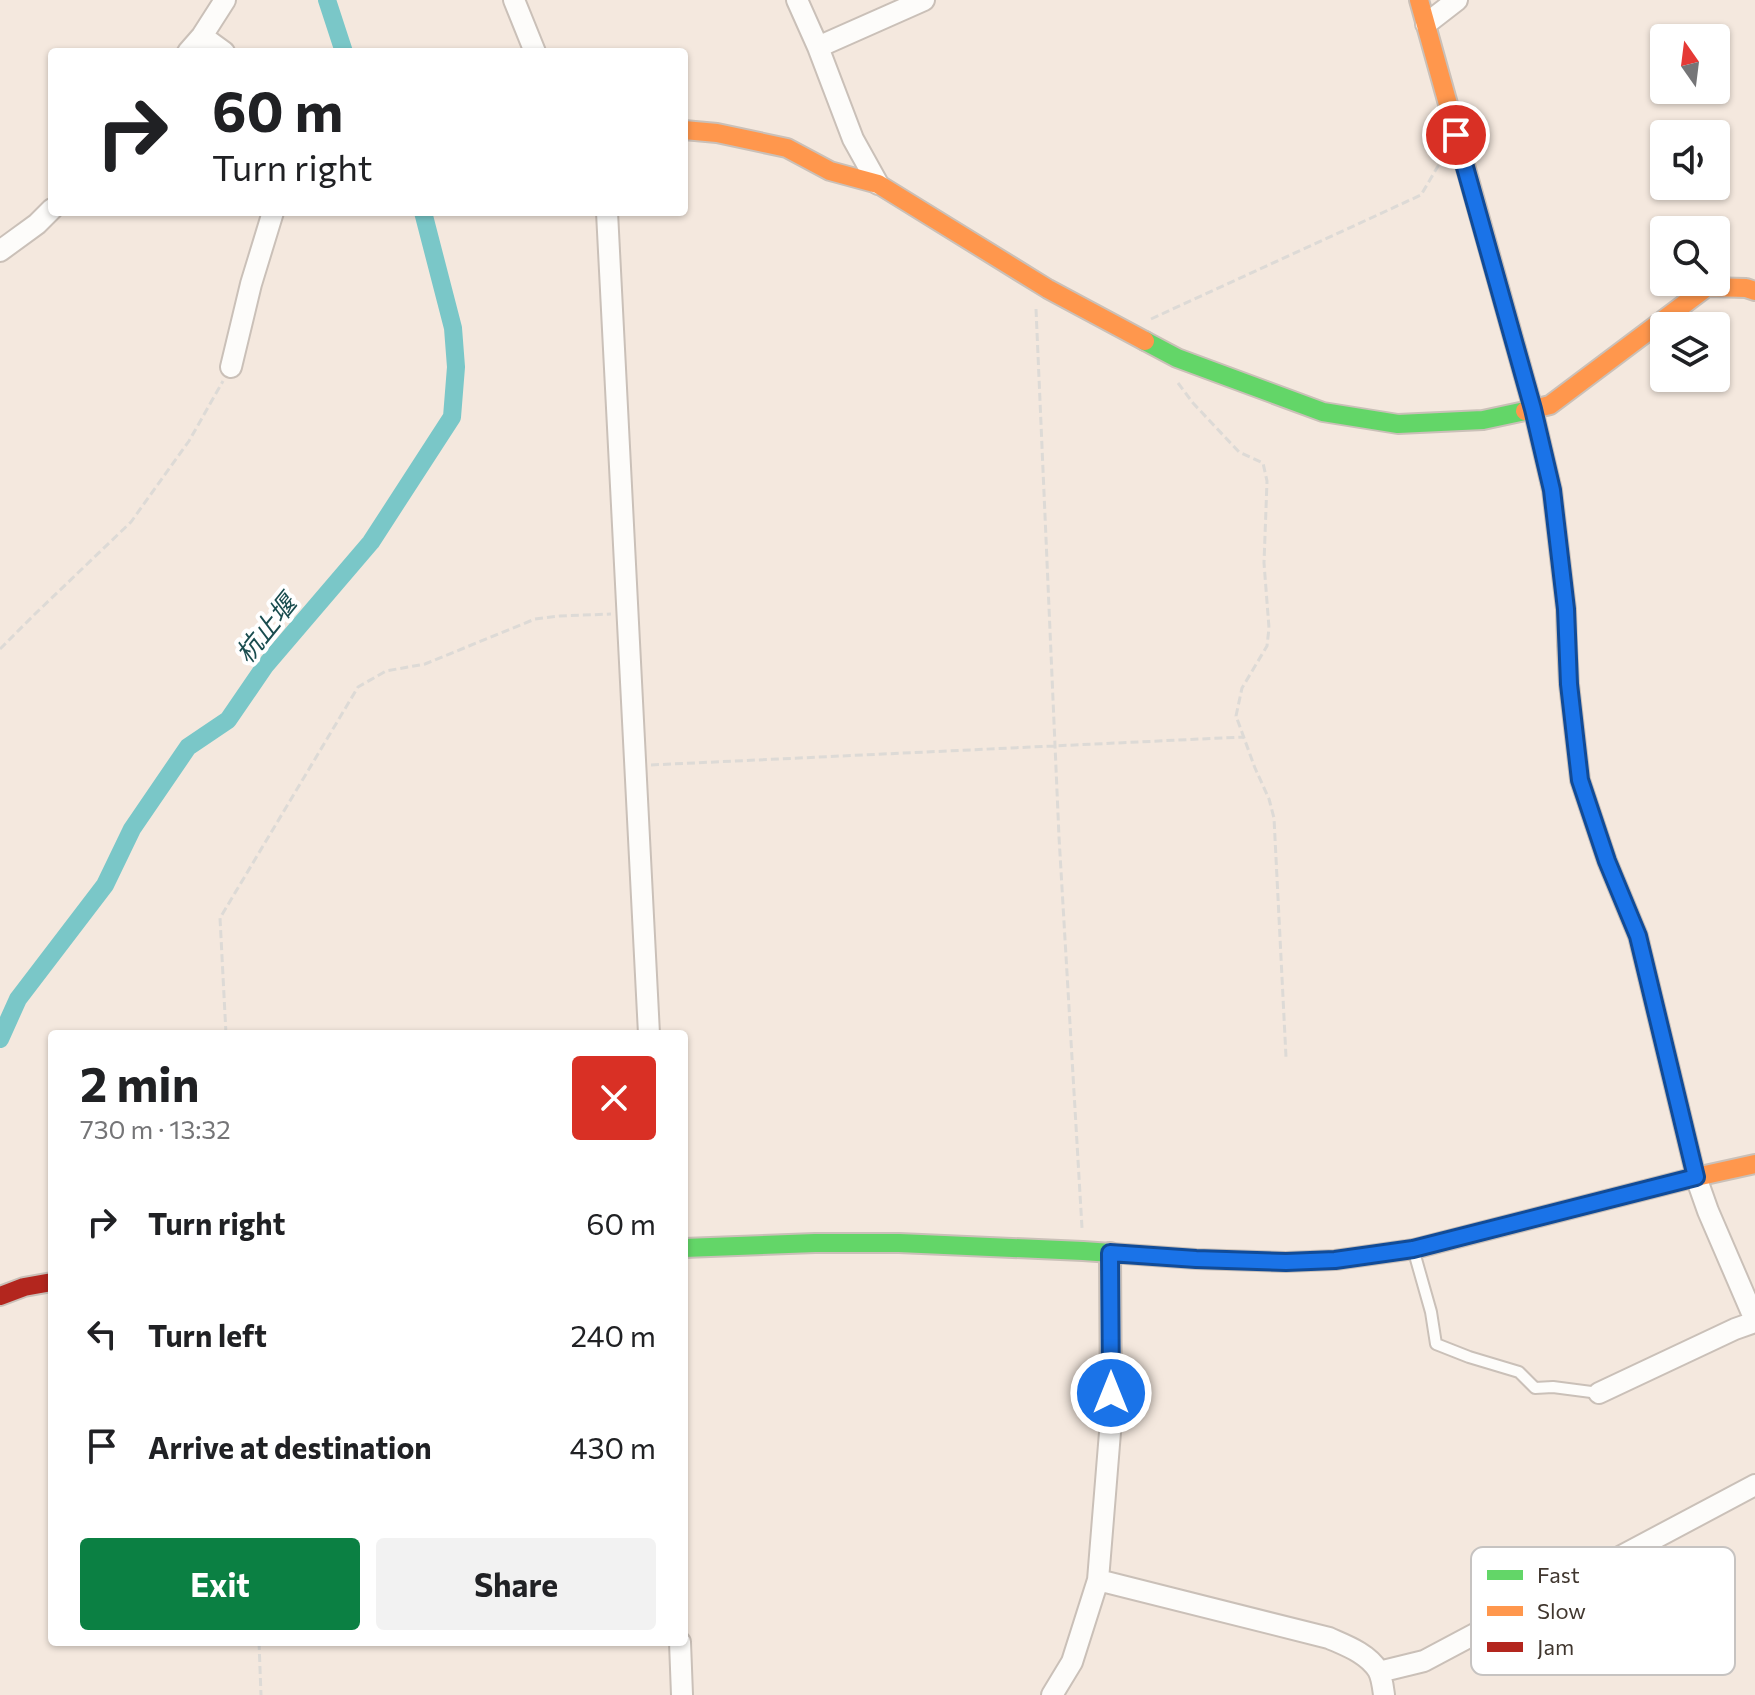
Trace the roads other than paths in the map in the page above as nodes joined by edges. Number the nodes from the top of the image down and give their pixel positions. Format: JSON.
{"nodes":[{"id":1,"x":225,"y":0,"type":"edge"},
{"id":2,"x":514,"y":0,"type":"edge"},
{"id":3,"x":797,"y":0,"type":"edge"},
{"id":4,"x":924,"y":0,"type":"edge"},
{"id":5,"x":1419,"y":0,"type":"edge"},
{"id":6,"x":1457,"y":0,"type":"edge"},
{"id":7,"x":1426,"y":24,"type":"junction"},
{"id":8,"x":195,"y":44,"type":"edge"},
{"id":9,"x":818,"y":47,"type":"junction"},
{"id":10,"x":533,"y":48,"type":"edge"},
{"id":11,"x":688,"y":130,"type":"edge"},
{"id":12,"x":878,"y":184,"type":"junction"},
{"id":13,"x":48,"y":213,"type":"edge"},
{"id":14,"x":272,"y":216,"type":"edge"},
{"id":15,"x":607,"y":216,"type":"edge"},
{"id":16,"x":0,"y":251,"type":"edge"},
{"id":17,"x":1755,"y":291,"type":"edge"},
{"id":18,"x":231,"y":367,"type":"road end"},
{"id":19,"x":1533,"y":409,"type":"junction"},
{"id":20,"x":649,"y":1030,"type":"edge"},
{"id":21,"x":1755,"y":1164,"type":"edge"},
{"id":22,"x":1696,"y":1177,"type":"junction"},
{"id":23,"x":688,"y":1248,"type":"edge"},
{"id":24,"x":1413,"y":1249,"type":"junction"},
{"id":25,"x":1110,"y":1253,"type":"junction"},
{"id":26,"x":48,"y":1283,"type":"edge"},
{"id":27,"x":0,"y":1296,"type":"edge"},
{"id":28,"x":1755,"y":1321,"type":"edge"},
{"id":29,"x":1599,"y":1393,"type":"joint"},
{"id":30,"x":1755,"y":1485,"type":"edge"},
{"id":31,"x":1638,"y":1547,"type":"edge"},
{"id":32,"x":1098,"y":1580,"type":"junction"},
{"id":33,"x":1471,"y":1636,"type":"edge"},
{"id":34,"x":680,"y":1646,"type":"edge"},
{"id":35,"x":1379,"y":1672,"type":"junction"},
{"id":36,"x":682,"y":1695,"type":"edge"},
{"id":37,"x":1052,"y":1695,"type":"edge"},
{"id":38,"x":1384,"y":1695,"type":"edge"}],
"edges":[{"from":1,"to":8,"type":"street"},
{"from":2,"to":10,"type":"street"},
{"from":3,"to":9,"type":"street"},
{"from":4,"to":9,"type":"street"},
{"from":5,"to":7,"type":"street"},
{"from":6,"to":7,"type":"street"},
{"from":7,"to":19,"type":"street"},
{"from":9,"to":12,"type":"street"},
{"from":11,"to":12,"type":"street"},
{"from":12,"to":19,"type":"street"},
{"from":13,"to":16,"type":"street"},
{"from":14,"to":18,"type":"street"},
{"from":15,"to":20,"type":"street"},
{"from":17,"to":19,"type":"street"},
{"from":19,"to":22,"type":"street"},
{"from":21,"to":22,"type":"street"},
{"from":22,"to":24,"type":"street"},
{"from":22,"to":28,"type":"street"},
{"from":23,"to":25,"type":"street"},
{"from":24,"to":25,"type":"street"},
{"from":24,"to":29,"type":"lane"},
{"from":25,"to":32,"type":"street"},
{"from":26,"to":27,"type":"street"},
{"from":28,"to":29,"type":"street"},
{"from":30,"to":31,"type":"street"},
{"from":32,"to":35,"type":"street"},
{"from":32,"to":37,"type":"street"},
{"from":33,"to":35,"type":"street"},
{"from":34,"to":36,"type":"street"},
{"from":35,"to":38,"type":"street"}]}
